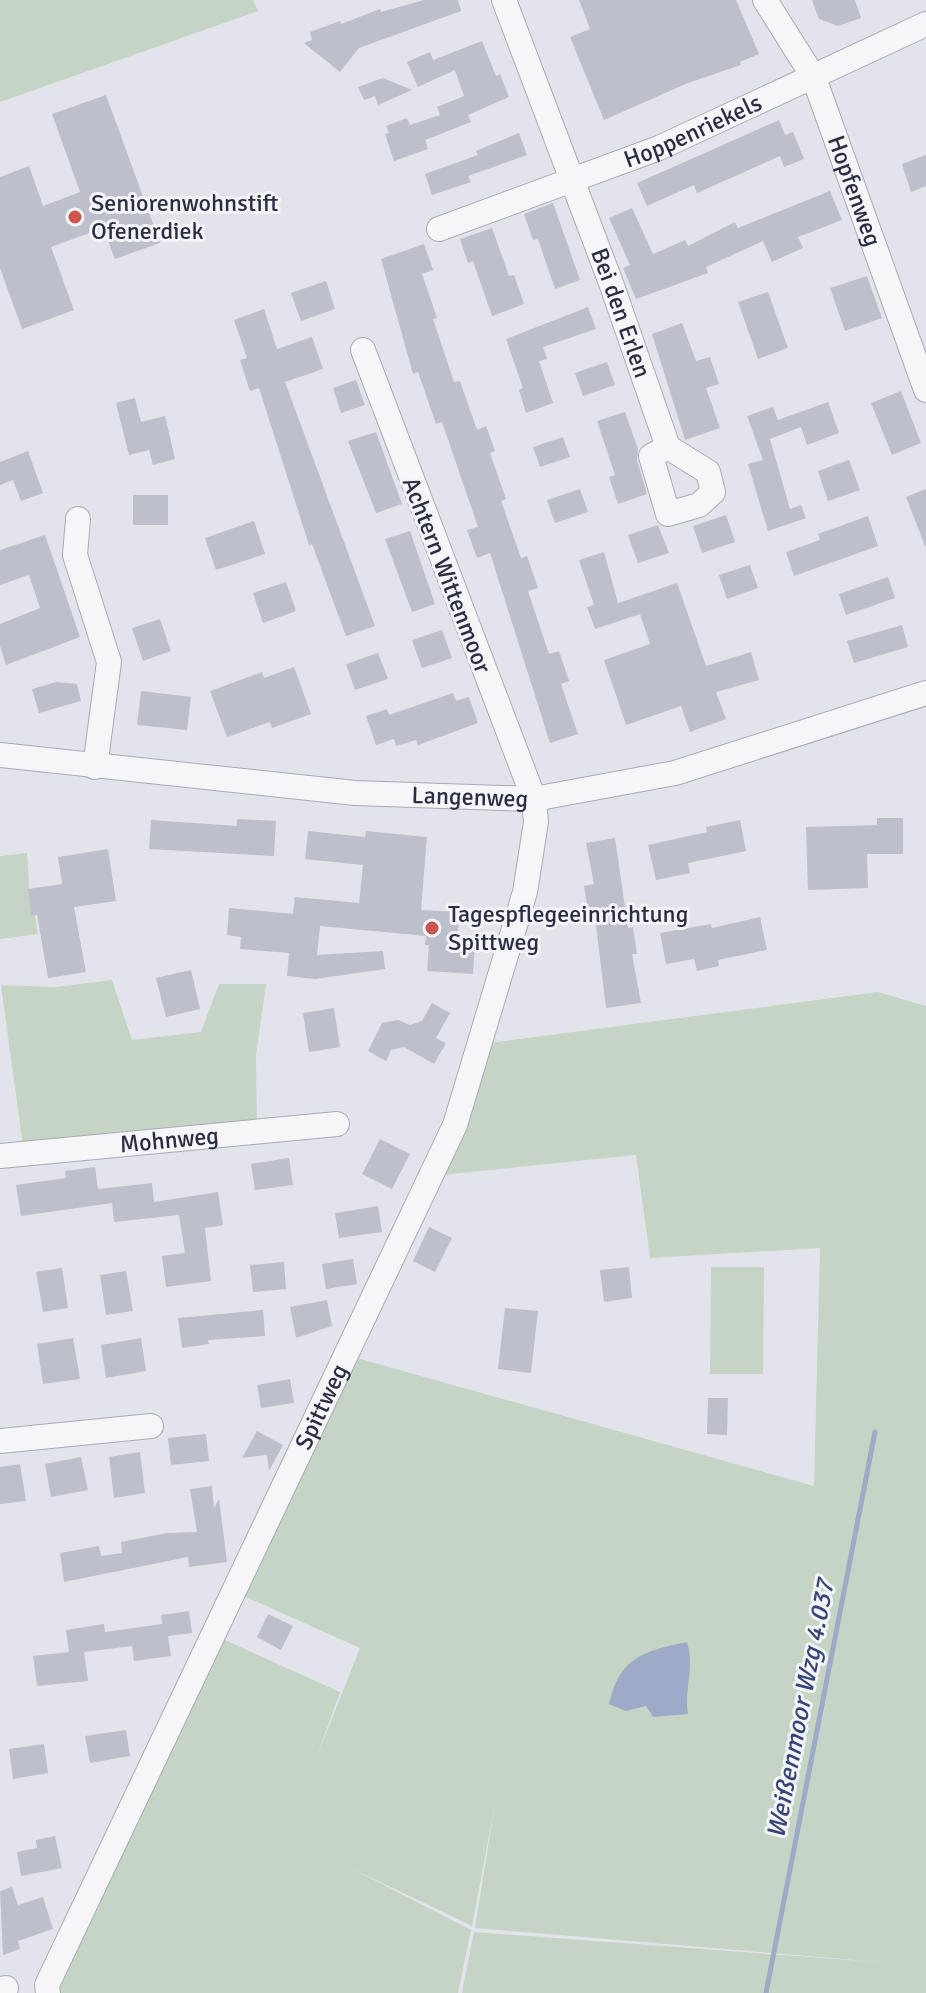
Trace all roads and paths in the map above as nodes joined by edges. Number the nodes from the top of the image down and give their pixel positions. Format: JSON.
{"nodes":[{"id":1,"x":504,"y":0,"type":"edge"},
{"id":2,"x":765,"y":0,"type":"edge"},
{"id":3,"x":926,"y":24,"type":"edge"},
{"id":4,"x":814,"y":78,"type":"junction"},
{"id":5,"x":570,"y":181,"type":"junction"},
{"id":6,"x":439,"y":229,"type":"dead end"},
{"id":7,"x":363,"y":350,"type":"dead end"},
{"id":8,"x":926,"y":390,"type":"edge"},
{"id":9,"x":668,"y":447,"type":"dead end"},
{"id":10,"x":78,"y":519,"type":"dead end"},
{"id":11,"x":926,"y":693,"type":"edge"},
{"id":12,"x":0,"y":755,"type":"edge"},
{"id":13,"x":95,"y":767,"type":"junction"},
{"id":14,"x":534,"y":799,"type":"junction"},
{"id":15,"x":337,"y":1124,"type":"dead end"},
{"id":16,"x":0,"y":1156,"type":"edge"},
{"id":17,"x":151,"y":1426,"type":"dead end"},
{"id":18,"x":0,"y":1441,"type":"edge"},
{"id":19,"x":48,"y":1993,"type":"edge"}],
"edges":[{"from":1,"to":5,"type":"street"},
{"from":2,"to":4,"type":"street","name":"Hopfenweg"},
{"from":3,"to":4,"type":"street","name":"Hoppenriekels"},
{"from":4,"to":5,"type":"street","name":"Hoppenriekels"},
{"from":4,"to":8,"type":"street","name":"Hopfenweg"},
{"from":5,"to":6,"type":"street","name":"Hoppenriekels"},
{"from":5,"to":9,"type":"street","name":"Bei den Erlen"},
{"from":7,"to":14,"type":"street","name":"Achtern Wittenmoor"},
{"from":10,"to":13,"type":"street"},
{"from":11,"to":14,"type":"street","name":"Langenweg"},
{"from":12,"to":13,"type":"street","name":"Langenweg"},
{"from":13,"to":14,"type":"street","name":"Langenweg"},
{"from":14,"to":19,"type":"street","name":"Spittweg"},
{"from":15,"to":16,"type":"street","name":"Mohnweg"},
{"from":17,"to":18,"type":"street"}]}
